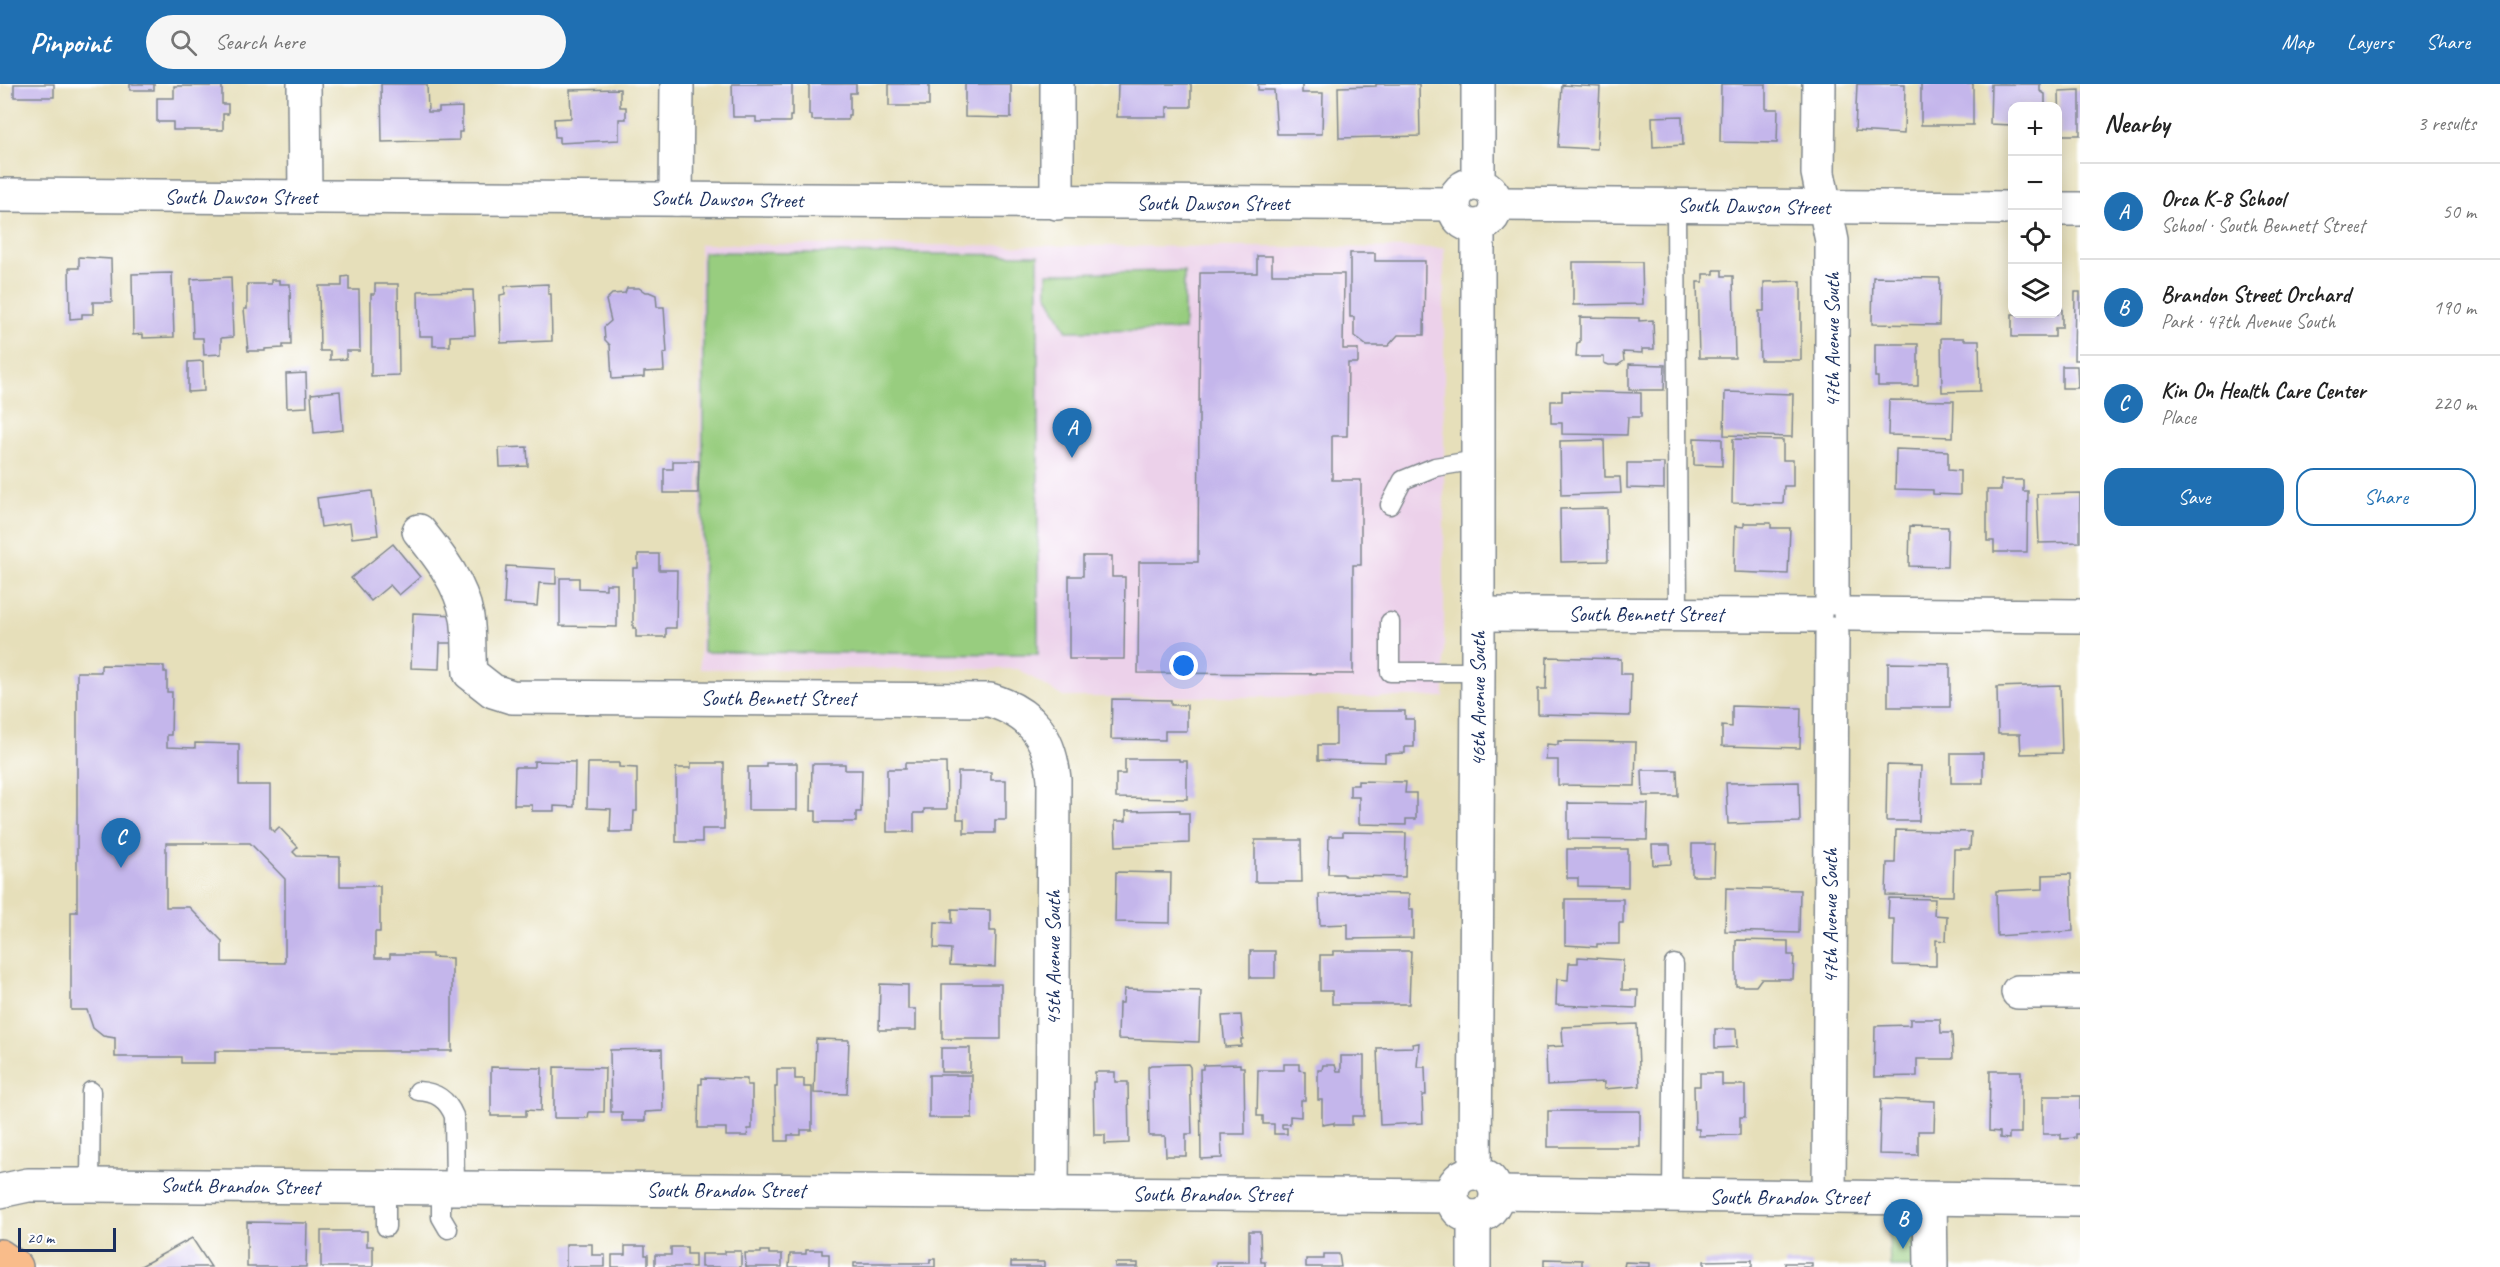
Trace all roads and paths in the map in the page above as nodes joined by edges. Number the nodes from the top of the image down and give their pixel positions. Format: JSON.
{"nodes":[{"id":1,"x":304,"y":84,"type":"edge"},
{"id":2,"x":677,"y":84,"type":"edge"},
{"id":3,"x":1057,"y":84,"type":"edge"},
{"id":4,"x":1478,"y":84,"type":"edge"},
{"id":5,"x":1818,"y":84,"type":"edge"},
{"id":6,"x":0,"y":195,"type":"edge"},
{"id":7,"x":305,"y":197,"type":"junction"},
{"id":8,"x":676,"y":199,"type":"junction"},
{"id":9,"x":1057,"y":203,"type":"junction"},
{"id":10,"x":1477,"y":204,"type":"junction"},
{"id":11,"x":1677,"y":205,"type":"junction"},
{"id":12,"x":1825,"y":207,"type":"junction"},
{"id":13,"x":2008,"y":208,"type":"edge"},
{"id":14,"x":2062,"y":209,"type":"edge"},
{"id":15,"x":2080,"y":209,"type":"edge"},
{"id":16,"x":1477,"y":460,"type":"junction"},
{"id":17,"x":1390,"y":506,"type":"dead end"},
{"id":18,"x":419,"y":531,"type":"dead end"},
{"id":19,"x":1478,"y":614,"type":"junction"},
{"id":20,"x":1678,"y":615,"type":"junction"},
{"id":21,"x":1832,"y":615,"type":"junction"},
{"id":22,"x":2080,"y":615,"type":"edge"},
{"id":23,"x":1390,"y":622,"type":"dead end"},
{"id":24,"x":1478,"y":672,"type":"junction"},
{"id":25,"x":1036,"y":727,"type":"joint"},
{"id":26,"x":1674,"y":964,"type":"dead end"},
{"id":27,"x":2080,"y":992,"type":"edge"},
{"id":28,"x":2018,"y":993,"type":"dead end"},
{"id":29,"x":91,"y":1091,"type":"dead end"},
{"id":30,"x":418,"y":1091,"type":"dead end"},
{"id":31,"x":1486,"y":1183,"type":"junction"},
{"id":32,"x":90,"y":1185,"type":"junction"},
{"id":33,"x":386,"y":1188,"type":"junction"},
{"id":34,"x":448,"y":1188,"type":"junction"},
{"id":35,"x":0,"y":1191,"type":"edge"},
{"id":36,"x":1052,"y":1193,"type":"junction"},
{"id":37,"x":1672,"y":1197,"type":"junction"},
{"id":38,"x":1829,"y":1197,"type":"junction"},
{"id":39,"x":1930,"y":1199,"type":"junction"},
{"id":40,"x":2080,"y":1200,"type":"edge"},
{"id":41,"x":1463,"y":1206,"type":"junction"},
{"id":42,"x":386,"y":1227,"type":"dead end"},
{"id":43,"x":448,"y":1229,"type":"dead end"},
{"id":44,"x":0,"y":1256,"type":"edge"},
{"id":45,"x":16,"y":1267,"type":"edge"},
{"id":46,"x":1474,"y":1267,"type":"edge"},
{"id":47,"x":1931,"y":1267,"type":"edge"}],
"edges":[{"from":1,"to":7,"type":"street"},
{"from":2,"to":8,"type":"street"},
{"from":3,"to":9,"type":"street"},
{"from":4,"to":10,"type":"street","name":"46th Avenue South"},
{"from":5,"to":12,"type":"street","name":"47th Avenue South"},
{"from":6,"to":7,"type":"street","name":"South Dawson Street"},
{"from":7,"to":8,"type":"street","name":"South Dawson Street"},
{"from":8,"to":9,"type":"street","name":"South Dawson Street"},
{"from":9,"to":10,"type":"street","name":"South Dawson Street"},
{"from":10,"to":11,"type":"street","name":"South Dawson Street"},
{"from":10,"to":16,"type":"street","name":"46th Avenue South"},
{"from":11,"to":12,"type":"street","name":"South Dawson Street"},
{"from":11,"to":20,"type":"lane"},
{"from":12,"to":13,"type":"street","name":"South Dawson Street"},
{"from":12,"to":21,"type":"street","name":"47th Avenue South"},
{"from":14,"to":15,"type":"street"},
{"from":16,"to":17,"type":"lane"},
{"from":16,"to":19,"type":"street","name":"46th Avenue South"},
{"from":18,"to":25,"type":"street","name":"South Bennett Street"},
{"from":19,"to":20,"type":"street","name":"South Bennett Street"},
{"from":19,"to":24,"type":"street","name":"46th Avenue South"},
{"from":20,"to":21,"type":"street","name":"South Bennett Street"},
{"from":21,"to":22,"type":"street","name":"South Bennett Street"},
{"from":21,"to":38,"type":"street","name":"47th Avenue South"},
{"from":23,"to":24,"type":"lane"},
{"from":24,"to":31,"type":"street","name":"46th Avenue South"},
{"from":25,"to":36,"type":"street","name":"45th Avenue South"},
{"from":26,"to":37,"type":"lane"},
{"from":27,"to":28,"type":"street"},
{"from":29,"to":32,"type":"lane"},
{"from":30,"to":34,"type":"lane"},
{"from":31,"to":37,"type":"street","name":"South Brandon Street"},
{"from":31,"to":41,"type":"street"},
{"from":32,"to":33,"type":"street","name":"South Brandon Street"},
{"from":32,"to":35,"type":"street","name":"South Brandon Street"},
{"from":33,"to":34,"type":"street","name":"South Brandon Street"},
{"from":33,"to":42,"type":"lane"},
{"from":34,"to":36,"type":"street","name":"South Brandon Street"},
{"from":34,"to":43,"type":"lane"},
{"from":36,"to":41,"type":"street","name":"South Brandon Street"},
{"from":37,"to":38,"type":"street","name":"South Brandon Street"},
{"from":38,"to":39,"type":"street","name":"South Brandon Street"},
{"from":39,"to":40,"type":"street","name":"South Brandon Street"},
{"from":39,"to":47,"type":"street"},
{"from":41,"to":46,"type":"street"},
{"from":44,"to":45,"type":"main road"}]}
